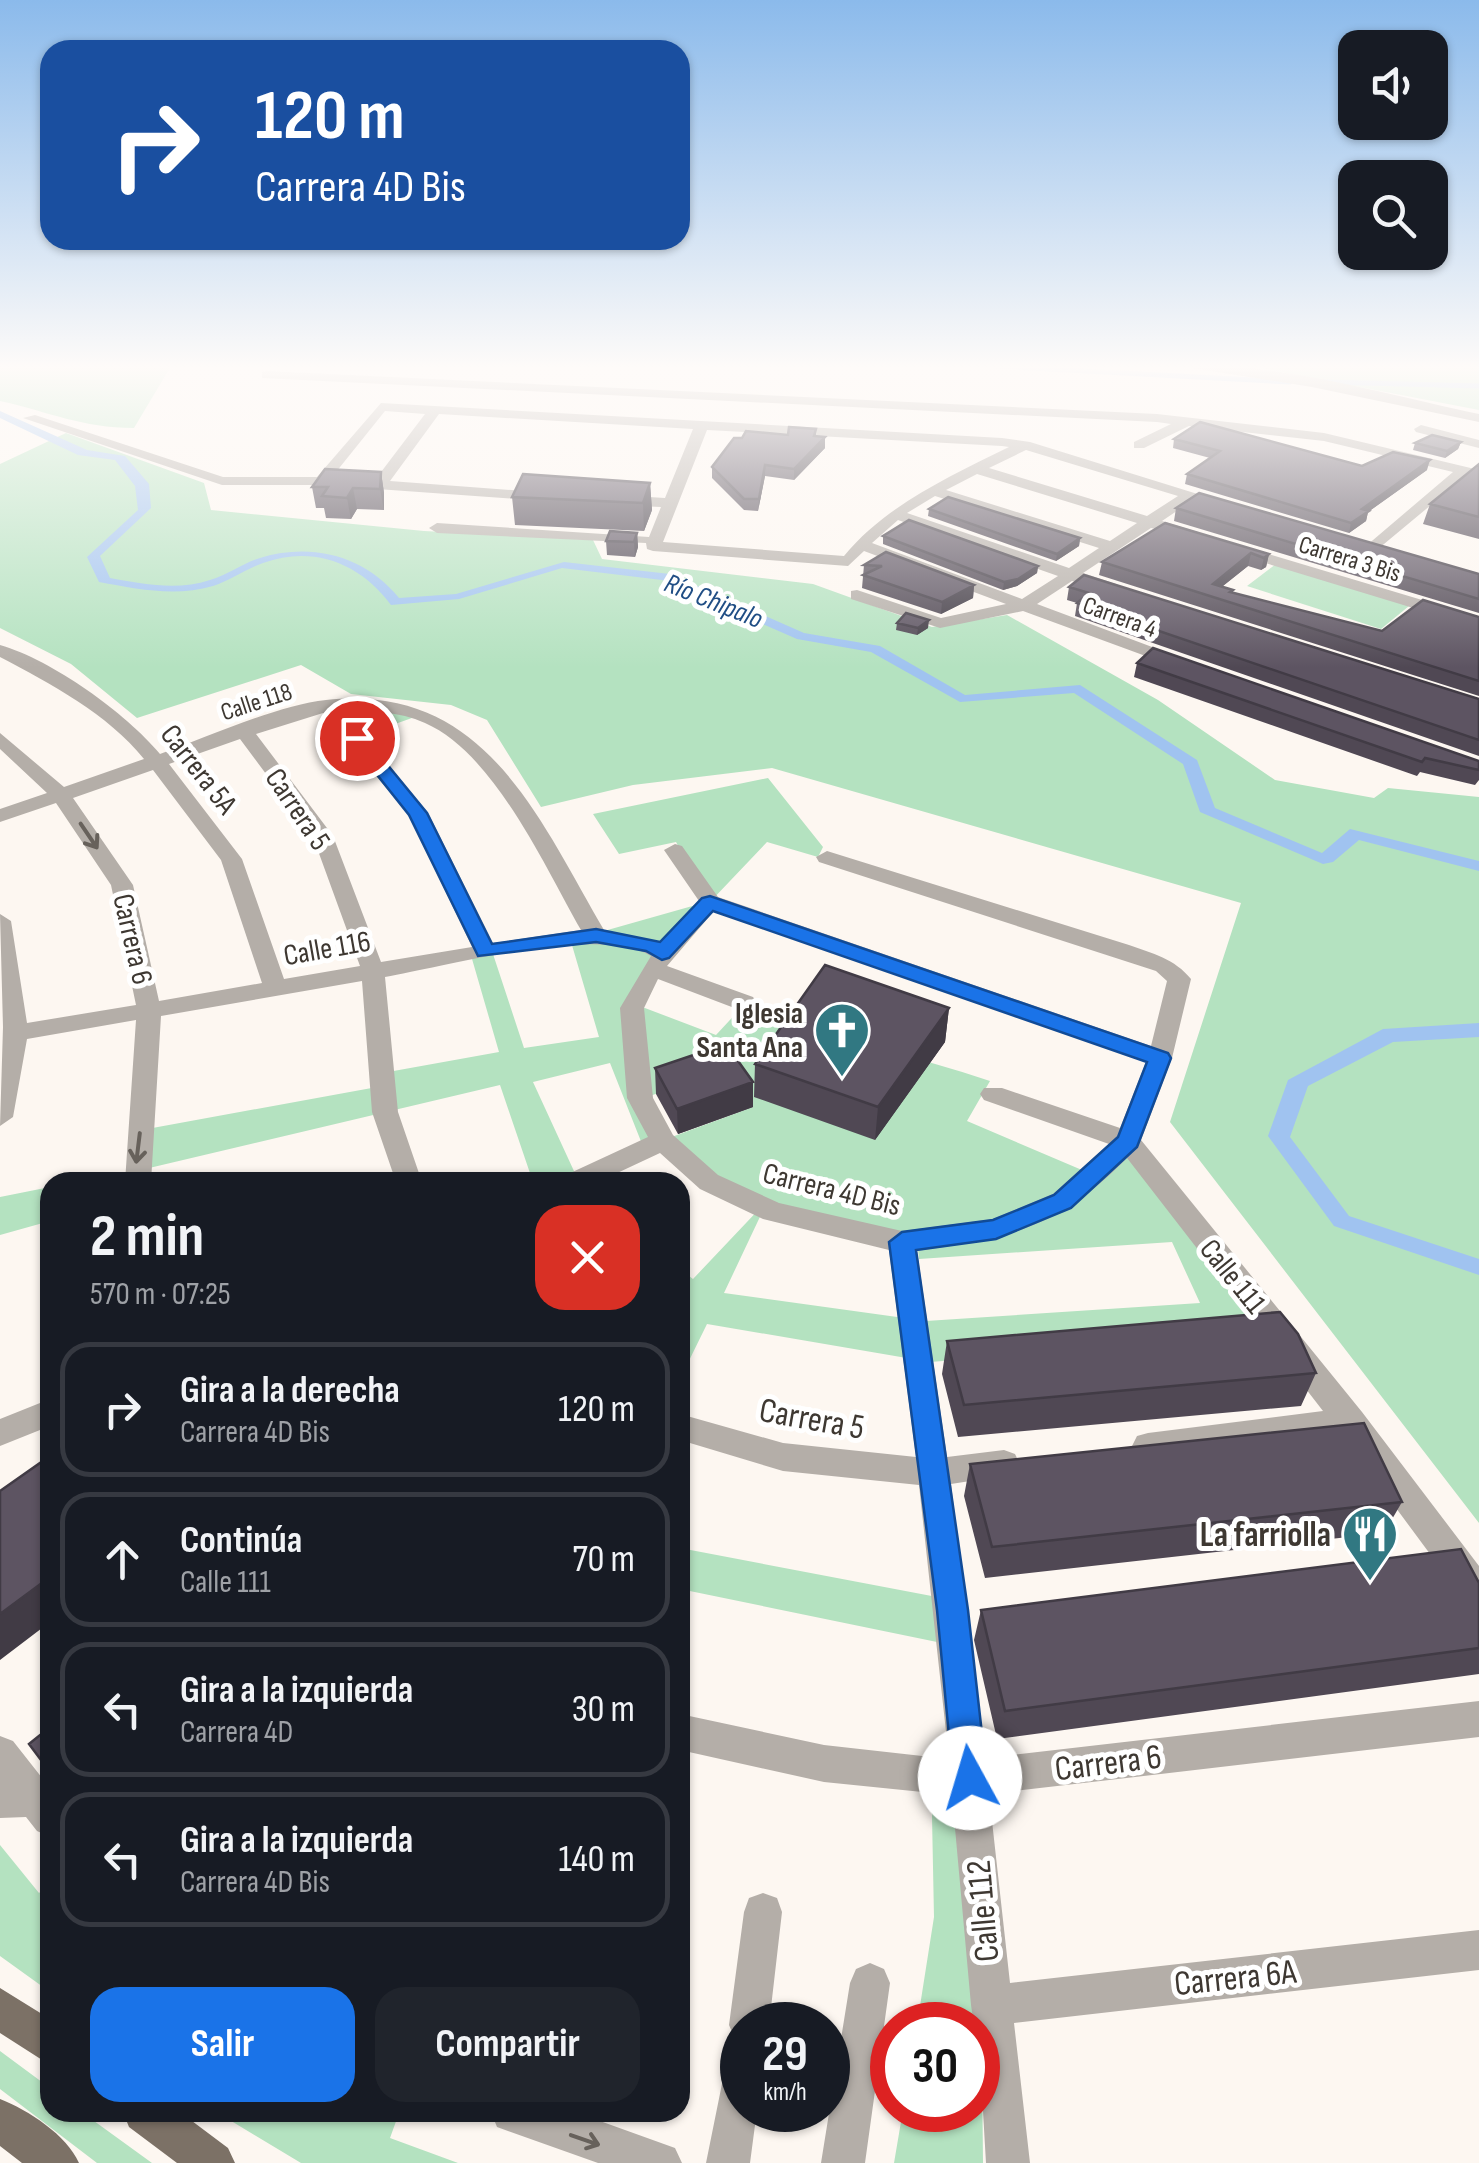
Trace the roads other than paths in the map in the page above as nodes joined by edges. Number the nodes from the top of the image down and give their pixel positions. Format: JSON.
{"nodes":[{"id":1,"x":179,"y":467,"type":"edge"},
{"id":2,"x":333,"y":467,"type":"edge"},
{"id":3,"x":392,"y":467,"type":"edge"},
{"id":4,"x":683,"y":467,"type":"edge"},
{"id":5,"x":983,"y":467,"type":"edge"},
{"id":6,"x":1099,"y":467,"type":"edge"},
{"id":7,"x":977,"y":470,"type":"junction"},
{"id":8,"x":1471,"y":472,"type":"edge"},
{"id":9,"x":321,"y":481,"type":"junction"},
{"id":10,"x":379,"y":485,"type":"junction"},
{"id":11,"x":936,"y":492,"type":"junction"},
{"id":12,"x":1190,"y":495,"type":"junction"},
{"id":13,"x":561,"y":496,"type":"edge"},
{"id":14,"x":596,"y":498,"type":"edge"},
{"id":15,"x":667,"y":503,"type":"junction"},
{"id":16,"x":1245,"y":512,"type":"edge"},
{"id":17,"x":898,"y":514,"type":"junction"},
{"id":18,"x":1150,"y":522,"type":"junction"},
{"id":19,"x":437,"y":528,"type":"dead end"},
{"id":20,"x":1203,"y":539,"type":"edge"},
{"id":21,"x":653,"y":543,"type":"junction"},
{"id":22,"x":860,"y":544,"type":"junction"},
{"id":23,"x":1221,"y":544,"type":"edge"},
{"id":24,"x":1354,"y":544,"type":"edge"},
{"id":25,"x":1112,"y":548,"type":"junction"},
{"id":26,"x":1372,"y":549,"type":"junction"},
{"id":27,"x":1390,"y":554,"type":"edge"},
{"id":28,"x":1070,"y":575,"type":"junction"},
{"id":29,"x":1126,"y":593,"type":"edge"},
{"id":30,"x":858,"y":595,"type":"dead end"},
{"id":31,"x":1024,"y":606,"type":"junction"},
{"id":32,"x":1479,"y":624,"type":"edge"},
{"id":33,"x":0,"y":650,"type":"edge"},
{"id":34,"x":1197,"y":670,"type":"edge"},
{"id":35,"x":326,"y":706,"type":"junction"},
{"id":36,"x":244,"y":731,"type":"junction"},
{"id":37,"x":0,"y":739,"type":"edge"},
{"id":38,"x":156,"y":761,"type":"junction"},
{"id":39,"x":62,"y":796,"type":"junction"},
{"id":40,"x":0,"y":816,"type":"edge"},
{"id":41,"x":675,"y":850,"type":"dead end"},
{"id":42,"x":827,"y":857,"type":"dead end"},
{"id":43,"x":710,"y":902,"type":"junction"},
{"id":44,"x":0,"y":921,"type":"edge"},
{"id":45,"x":596,"y":936,"type":"junction"},
{"id":46,"x":486,"y":952,"type":"junction"},
{"id":47,"x":659,"y":962,"type":"junction"},
{"id":48,"x":373,"y":970,"type":"junction"},
{"id":49,"x":275,"y":988,"type":"junction"},
{"id":50,"x":745,"y":1004,"type":"dead end"},
{"id":51,"x":150,"y":1010,"type":"junction"},
{"id":52,"x":8,"y":1034,"type":"edge"},
{"id":53,"x":1160,"y":1058,"type":"junction"},
{"id":54,"x":993,"y":1094,"type":"dead end"},
{"id":55,"x":0,"y":1117,"type":"edge"},
{"id":56,"x":664,"y":1140,"type":"junction"},
{"id":57,"x":1128,"y":1141,"type":"junction"},
{"id":58,"x":139,"y":1172,"type":"edge"},
{"id":59,"x":406,"y":1172,"type":"edge"},
{"id":60,"x":596,"y":1172,"type":"edge"},
{"id":61,"x":902,"y":1242,"type":"junction"},
{"id":62,"x":40,"y":1415,"type":"edge"},
{"id":63,"x":1351,"y":1421,"type":"junction"},
{"id":64,"x":1,"y":1425,"type":"edge"},
{"id":65,"x":690,"y":1430,"type":"edge"},
{"id":66,"x":1122,"y":1450,"type":"edge"},
{"id":67,"x":1027,"y":1462,"type":"edge"},
{"id":68,"x":932,"y":1474,"type":"junction"},
{"id":69,"x":1479,"y":1593,"type":"edge"},
{"id":70,"x":1479,"y":1719,"type":"edge"},
{"id":71,"x":690,"y":1735,"type":"edge"},
{"id":72,"x":0,"y":1754,"type":"edge"},
{"id":73,"x":970,"y":1778,"type":"junction"},
{"id":74,"x":27,"y":1805,"type":"edge"},
{"id":75,"x":764,"y":1912,"type":"dead end"},
{"id":76,"x":1479,"y":1950,"type":"edge"},
{"id":77,"x":870,"y":1983,"type":"dead end"},
{"id":78,"x":752,"y":2002,"type":"edge"},
{"id":79,"x":991,"y":2002,"type":"edge"},
{"id":80,"x":1000,"y":2003,"type":"edge"},
{"id":81,"x":0,"y":2008,"type":"edge"},
{"id":82,"x":40,"y":2037,"type":"edge"},
{"id":83,"x":1000,"y":2088,"type":"edge"},
{"id":84,"x":0,"y":2120,"type":"edge"},
{"id":85,"x":158,"y":2122,"type":"edge"},
{"id":86,"x":539,"y":2122,"type":"edge"},
{"id":87,"x":733,"y":2132,"type":"edge"},
{"id":88,"x":647,"y":2162,"type":"edge"},
{"id":89,"x":57,"y":2163,"type":"edge"},
{"id":90,"x":213,"y":2163,"type":"edge"},
{"id":91,"x":728,"y":2163,"type":"edge"},
{"id":92,"x":843,"y":2163,"type":"edge"},
{"id":93,"x":1008,"y":2163,"type":"edge"}],
"edges":[{"from":1,"to":9,"type":"street"},
{"from":2,"to":9,"type":"street"},
{"from":3,"to":10,"type":"street"},
{"from":4,"to":15,"type":"street"},
{"from":5,"to":7,"type":"street"},
{"from":6,"to":12,"type":"street"},
{"from":7,"to":11,"type":"street"},
{"from":7,"to":18,"type":"street"},
{"from":8,"to":26,"type":"street"},
{"from":9,"to":10,"type":"street"},
{"from":10,"to":13,"type":"street"},
{"from":11,"to":17,"type":"street"},
{"from":11,"to":25,"type":"street"},
{"from":12,"to":16,"type":"street"},
{"from":12,"to":18,"type":"street"},
{"from":14,"to":15,"type":"street"},
{"from":15,"to":21,"type":"street"},
{"from":17,"to":22,"type":"street"},
{"from":17,"to":28,"type":"street"},
{"from":18,"to":20,"type":"street"},
{"from":18,"to":25,"type":"street"},
{"from":19,"to":21,"type":"street"},
{"from":21,"to":22,"type":"street"},
{"from":22,"to":31,"type":"street","name":"Carrera 4"},
{"from":23,"to":32,"type":"street","name":"Carrera 3 Bis"},
{"from":24,"to":26,"type":"street"},
{"from":25,"to":28,"type":"street"},
{"from":26,"to":27,"type":"street"},
{"from":28,"to":29,"type":"street"},
{"from":28,"to":31,"type":"street"},
{"from":30,"to":31,"type":"street"},
{"from":31,"to":34,"type":"street","name":"Carrera 4"},
{"from":33,"to":38,"type":"street","name":"Carrera 5A"},
{"from":35,"to":36,"type":"street","name":"Calle 118"},
{"from":35,"to":45,"type":"street","name":"Calle 118"},
{"from":35,"to":46,"type":"street"},
{"from":36,"to":38,"type":"street","name":"Calle 118"},
{"from":36,"to":48,"type":"street","name":"Carrera 5"},
{"from":37,"to":39,"type":"street","name":"Carrera 6"},
{"from":38,"to":39,"type":"street","name":"Calle 118"},
{"from":38,"to":49,"type":"street","name":"Carrera 5A"},
{"from":39,"to":40,"type":"street","name":"Calle 118"},
{"from":39,"to":51,"type":"street","name":"Carrera 6","one_way":true},
{"from":41,"to":43,"type":"street"},
{"from":42,"to":53,"type":"street"},
{"from":43,"to":47,"type":"street","name":"Carrera 4D Bis"},
{"from":43,"to":53,"type":"street"},
{"from":44,"to":52,"type":"street"},
{"from":45,"to":46,"type":"street","name":"Calle 116"},
{"from":45,"to":47,"type":"street","name":"Calle 116"},
{"from":46,"to":48,"type":"street","name":"Calle 116"},
{"from":47,"to":50,"type":"street","name":"Calle 116"},
{"from":47,"to":56,"type":"street","name":"Carrera 4D Bis"},
{"from":48,"to":49,"type":"street","name":"Calle 116"},
{"from":48,"to":59,"type":"street","name":"Carrera 5"},
{"from":49,"to":51,"type":"street","name":"Calle 116"},
{"from":51,"to":52,"type":"street","name":"Calle 116"},
{"from":51,"to":58,"type":"street","name":"Carrera 6","one_way":true},
{"from":52,"to":55,"type":"street"},
{"from":53,"to":57,"type":"street"},
{"from":54,"to":57,"type":"street"},
{"from":56,"to":60,"type":"street"},
{"from":56,"to":61,"type":"street","name":"Carrera 4D Bis"},
{"from":57,"to":61,"type":"street","name":"Carrera 4D Bis"},
{"from":57,"to":63,"type":"street","name":"Calle 111"},
{"from":61,"to":68,"type":"street","name":"Calle 112"},
{"from":62,"to":64,"type":"street"},
{"from":63,"to":66,"type":"street"},
{"from":63,"to":69,"type":"street","name":"Calle 111"},
{"from":65,"to":68,"type":"street","name":"Carrera 5"},
{"from":67,"to":68,"type":"street","name":"Carrera 5"},
{"from":68,"to":73,"type":"street","name":"Calle 112"},
{"from":70,"to":73,"type":"street","name":"Carrera 6"},
{"from":71,"to":73,"type":"street","name":"Carrera 6"},
{"from":72,"to":74,"type":"street"},
{"from":73,"to":79,"type":"street","name":"Calle 112"},
{"from":75,"to":78,"type":"street"},
{"from":76,"to":80,"type":"street","name":"Carrera 6A"},
{"from":77,"to":92,"type":"street"},
{"from":81,"to":82,"type":"main road"},
{"from":83,"to":93,"type":"street","name":"Calle 112"},
{"from":84,"to":89,"type":"main road"},
{"from":85,"to":90,"type":"main road"},
{"from":86,"to":88,"type":"street","one_way":true},
{"from":87,"to":91,"type":"street"}]}
